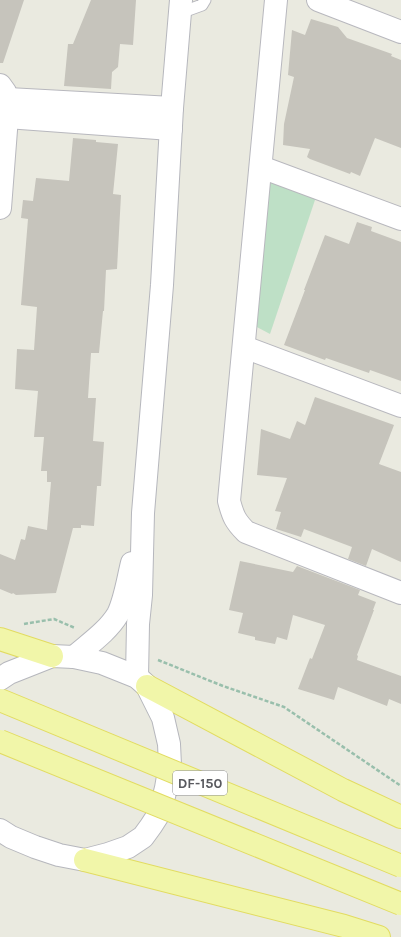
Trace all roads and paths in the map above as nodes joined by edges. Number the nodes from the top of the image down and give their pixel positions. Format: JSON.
{"nodes":[{"id":1,"x":205,"y":0,"type":"edge"},
{"id":2,"x":276,"y":0,"type":"edge"},
{"id":3,"x":318,"y":0,"type":"edge"},
{"id":4,"x":180,"y":6,"type":"edge"},
{"id":5,"x":401,"y":32,"type":"edge"},
{"id":6,"x":5,"y":100,"type":"edge"},
{"id":7,"x":171,"y":118,"type":"junction"},
{"id":8,"x":261,"y":167,"type":"junction"},
{"id":9,"x":0,"y":208,"type":"edge"},
{"id":10,"x":401,"y":219,"type":"edge"},
{"id":11,"x":244,"y":347,"type":"junction"},
{"id":12,"x":401,"y":406,"type":"edge"},
{"id":13,"x":143,"y":514,"type":"junction"},
{"id":14,"x":401,"y":593,"type":"edge"},
{"id":15,"x":23,"y":624,"type":"dead end"},
{"id":16,"x":97,"y":636,"type":"junction"},
{"id":17,"x":0,"y":639,"type":"edge"},
{"id":18,"x":138,"y":652,"type":"junction"},
{"id":19,"x":52,"y":656,"type":"junction"},
{"id":20,"x":74,"y":656,"type":"junction"},
{"id":21,"x":0,"y":679,"type":"edge"},
{"id":22,"x":142,"y":681,"type":"junction"},
{"id":23,"x":0,"y":700,"type":"edge"},
{"id":24,"x":0,"y":741,"type":"edge"},
{"id":25,"x":401,"y":786,"type":"edge"},
{"id":26,"x":401,"y":817,"type":"edge"},
{"id":27,"x":0,"y":830,"type":"edge"},
{"id":28,"x":85,"y":860,"type":"junction"},
{"id":29,"x":401,"y":866,"type":"edge"},
{"id":30,"x":401,"y":904,"type":"edge"},
{"id":31,"x":379,"y":937,"type":"edge"}],
"edges":[{"from":1,"to":4,"type":"lane"},
{"from":2,"to":8,"type":"street"},
{"from":3,"to":5,"type":"street"},
{"from":4,"to":7,"type":"street"},
{"from":6,"to":7,"type":"street"},
{"from":6,"to":9,"type":"street"},
{"from":7,"to":13,"type":"street"},
{"from":8,"to":10,"type":"street"},
{"from":8,"to":11,"type":"street"},
{"from":11,"to":12,"type":"street"},
{"from":11,"to":14,"type":"street"},
{"from":13,"to":16,"type":"street"},
{"from":13,"to":18,"type":"street"},
{"from":15,"to":16,"type":"path"},
{"from":16,"to":20,"type":"street"},
{"from":17,"to":19,"type":"main road"},
{"from":18,"to":22,"type":"street"},
{"from":18,"to":25,"type":"path"},
{"from":19,"to":20,"type":"street"},
{"from":19,"to":21,"type":"street"},
{"from":20,"to":22,"type":"street"},
{"from":22,"to":26,"type":"main road"},
{"from":22,"to":28,"type":"street"},
{"from":23,"to":29,"type":"main road","number":"DF-150","bridge":true},
{"from":24,"to":30,"type":"main road","number":"DF-150","bridge":true},
{"from":27,"to":28,"type":"street"},
{"from":28,"to":31,"type":"main road"}]}
